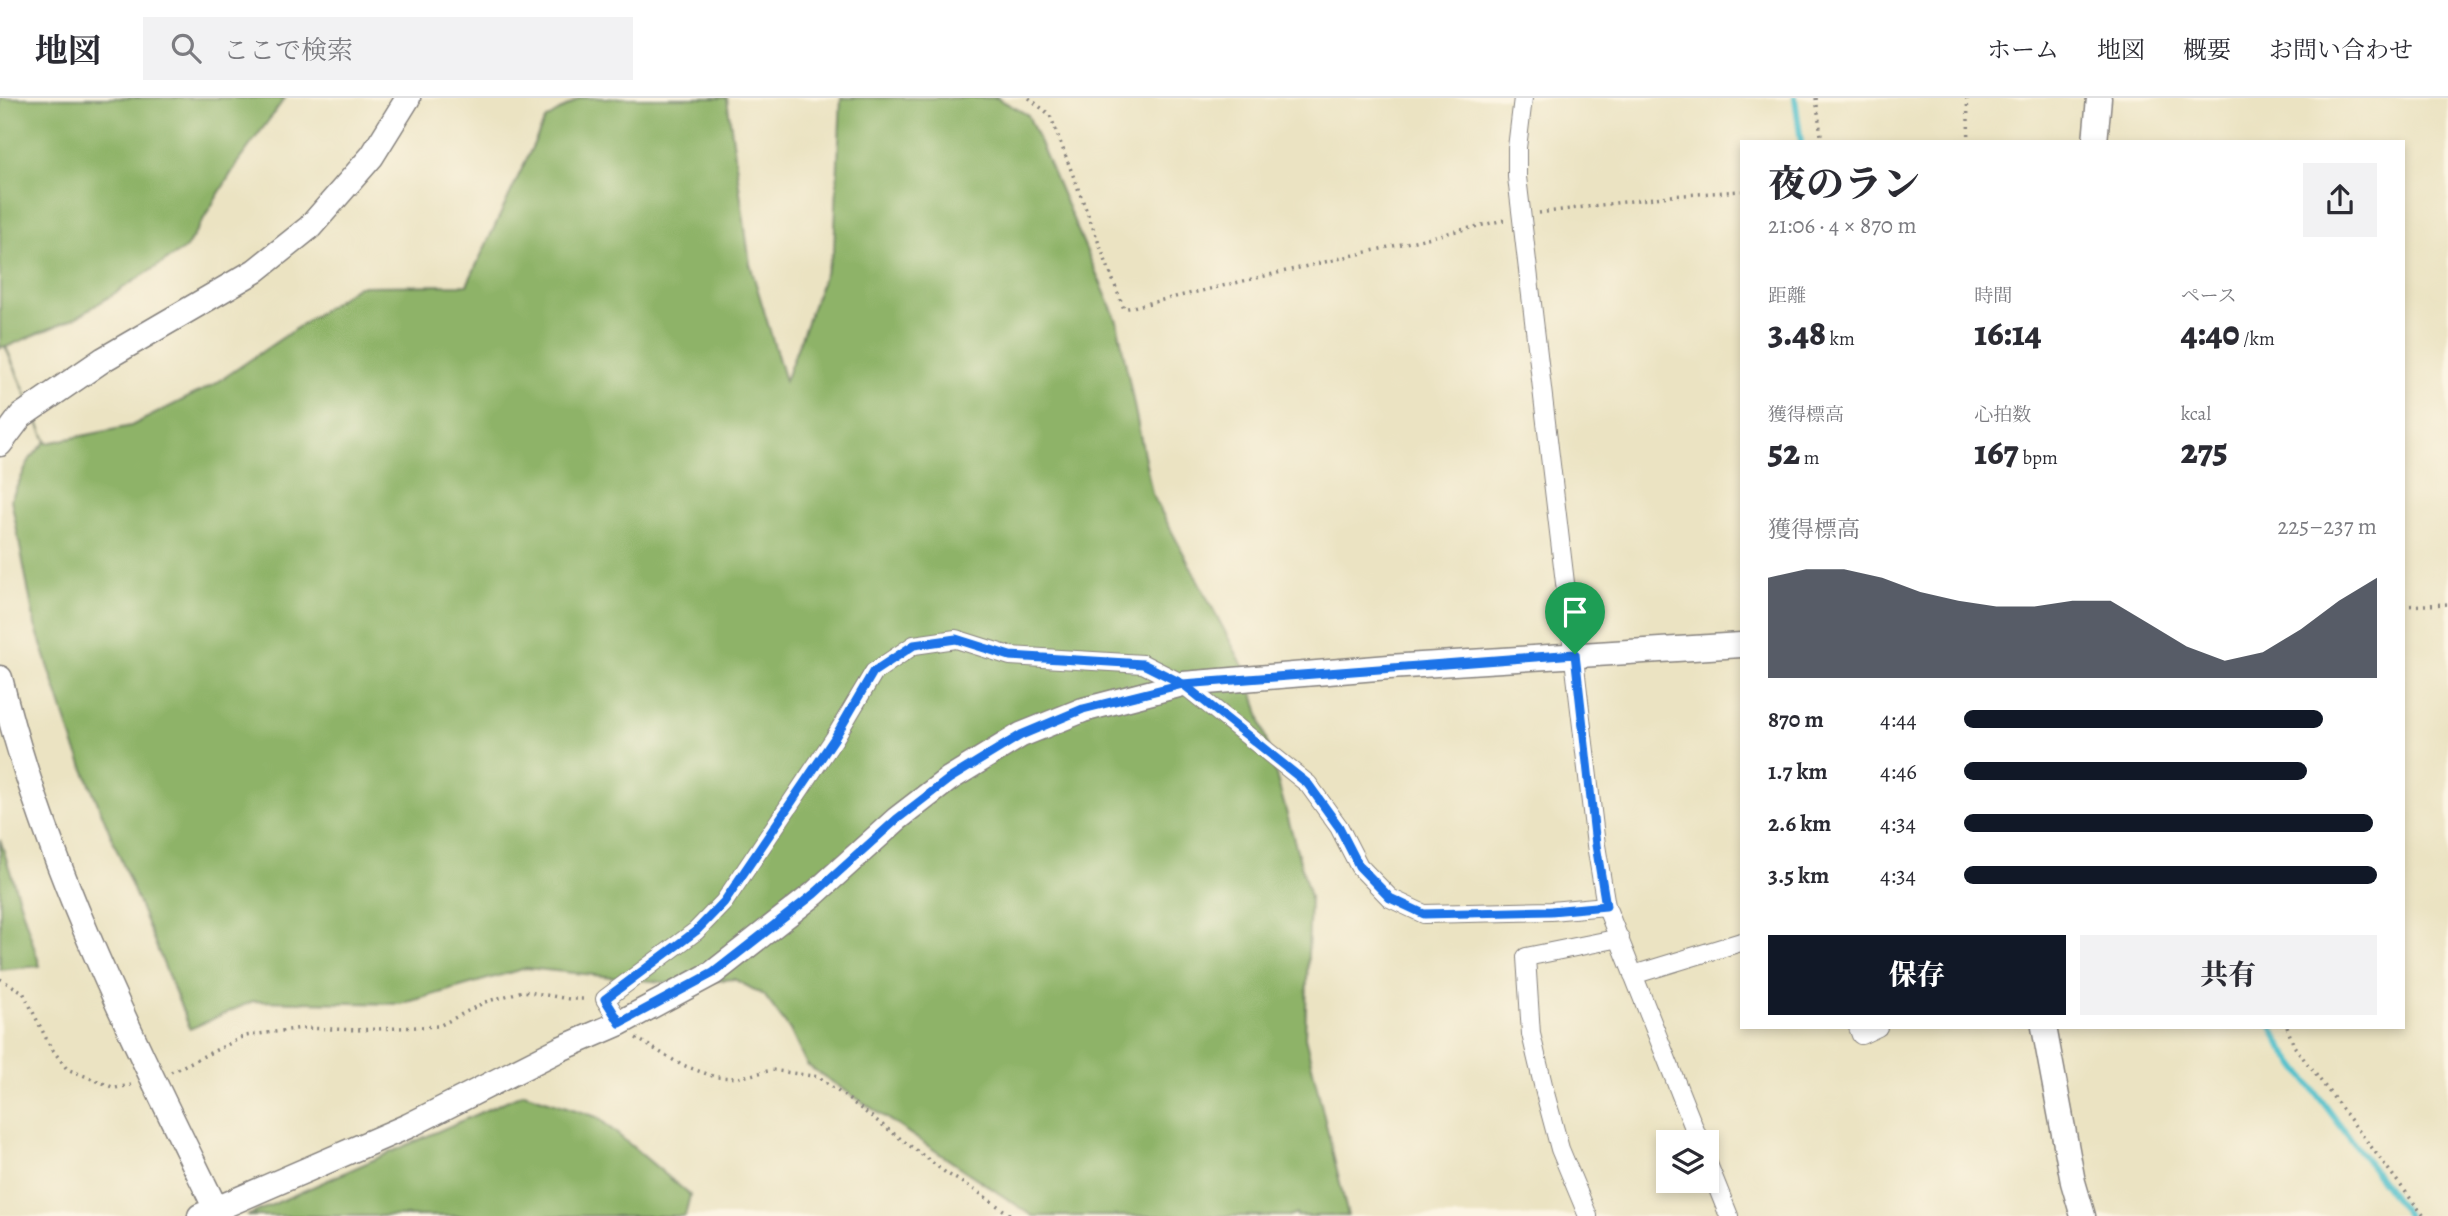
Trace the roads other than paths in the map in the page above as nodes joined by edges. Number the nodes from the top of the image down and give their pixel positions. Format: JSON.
{"nodes":[{"id":1,"x":408,"y":98,"type":"edge"},
{"id":2,"x":1523,"y":98,"type":"edge"},
{"id":3,"x":2099,"y":98,"type":"edge"},
{"id":4,"x":2095,"y":140,"type":"edge"},
{"id":5,"x":0,"y":444,"type":"edge"},
{"id":6,"x":1740,"y":645,"type":"edge"},
{"id":7,"x":1575,"y":654,"type":"junction"},
{"id":8,"x":0,"y":678,"type":"edge"},
{"id":9,"x":1183,"y":684,"type":"junction"},
{"id":10,"x":1606,"y":906,"type":"junction"},
{"id":11,"x":1620,"y":938,"type":"junction"},
{"id":12,"x":1740,"y":942,"type":"edge"},
{"id":13,"x":1633,"y":975,"type":"junction"},
{"id":14,"x":620,"y":1023,"type":"junction"},
{"id":15,"x":1859,"y":1029,"type":"edge"},
{"id":16,"x":1874,"y":1029,"type":"edge"},
{"id":17,"x":2044,"y":1029,"type":"edge"},
{"id":18,"x":1695,"y":1130,"type":"edge"},
{"id":19,"x":1719,"y":1191,"type":"edge"},
{"id":20,"x":208,"y":1212,"type":"edge"},
{"id":21,"x":1588,"y":1216,"type":"edge"},
{"id":22,"x":1729,"y":1216,"type":"edge"},
{"id":23,"x":2083,"y":1216,"type":"edge"}],
"edges":[{"from":1,"to":5,"type":"street"},
{"from":2,"to":7,"type":"street"},
{"from":3,"to":4,"type":"street"},
{"from":6,"to":7,"type":"street"},
{"from":7,"to":9,"type":"street"},
{"from":7,"to":10,"type":"street"},
{"from":8,"to":20,"type":"street"},
{"from":9,"to":10,"type":"street"},
{"from":9,"to":14,"type":"street"},
{"from":9,"to":14,"type":"street"},
{"from":10,"to":11,"type":"street"},
{"from":11,"to":13,"type":"street"},
{"from":11,"to":21,"type":"street"},
{"from":12,"to":13,"type":"street"},
{"from":13,"to":18,"type":"street"},
{"from":14,"to":20,"type":"street"},
{"from":15,"to":16,"type":"street"},
{"from":17,"to":23,"type":"street"},
{"from":19,"to":22,"type":"street"}]}
